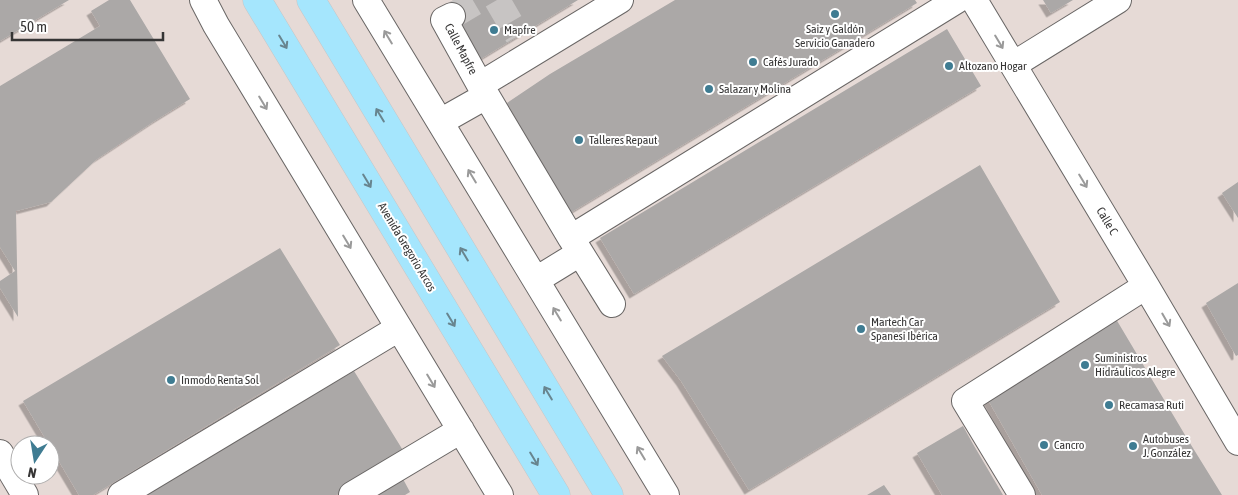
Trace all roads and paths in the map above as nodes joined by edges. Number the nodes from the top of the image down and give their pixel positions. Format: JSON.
{"nodes":[{"id":1,"x":203,"y":0,"type":"edge"},
{"id":2,"x":257,"y":0,"type":"edge"},
{"id":3,"x":311,"y":0,"type":"edge"},
{"id":4,"x":366,"y":0,"type":"edge"},
{"id":5,"x":620,"y":0,"type":"edge"},
{"id":6,"x":957,"y":0,"type":"edge"},
{"id":7,"x":974,"y":0,"type":"edge"},
{"id":8,"x":1118,"y":0,"type":"edge"},
{"id":9,"x":452,"y":16,"type":"dead end"},
{"id":10,"x":1013,"y":65,"type":"junction"},
{"id":11,"x":483,"y":91,"type":"junction"},
{"id":12,"x":440,"y":122,"type":"junction"},
{"id":13,"x":575,"y":246,"type":"junction"},
{"id":14,"x":536,"y":280,"type":"junction"},
{"id":15,"x":1146,"y":286,"type":"junction"},
{"id":16,"x":612,"y":304,"type":"dead end"},
{"id":17,"x":399,"y":328,"type":"junction"},
{"id":18,"x":461,"y":430,"type":"junction"},
{"id":19,"x":1238,"y":442,"type":"edge"},
{"id":20,"x":0,"y":453,"type":"edge"},
{"id":21,"x":25,"y":495,"type":"edge"},
{"id":22,"x":121,"y":495,"type":"edge"},
{"id":23,"x":352,"y":495,"type":"edge"},
{"id":24,"x":500,"y":495,"type":"edge"},
{"id":25,"x":556,"y":495,"type":"edge"},
{"id":26,"x":609,"y":495,"type":"edge"},
{"id":27,"x":666,"y":495,"type":"edge"},
{"id":28,"x":1022,"y":495,"type":"edge"}],
"edges":[{"from":1,"to":17,"type":"street","one_way":true},
{"from":2,"to":25,"type":"main road","name":"Avenida Gregorio Arcos","one_way":true},
{"from":26,"to":3,"type":"main road","one_way":true},
{"from":12,"to":4,"type":"street","one_way":true},
{"from":5,"to":11,"type":"street"},
{"from":6,"to":13,"type":"street"},
{"from":7,"to":10,"type":"street","name":"Calle C","one_way":true},
{"from":8,"to":10,"type":"street"},
{"from":9,"to":11,"type":"street","name":"Calle Mapfre"},
{"from":10,"to":15,"type":"street","name":"Calle C","one_way":true},
{"from":11,"to":12,"type":"street"},
{"from":11,"to":13,"type":"street"},
{"from":14,"to":12,"type":"street","one_way":true},
{"from":13,"to":14,"type":"street"},
{"from":13,"to":16,"type":"street"},
{"from":27,"to":14,"type":"street","one_way":true},
{"from":15,"to":19,"type":"street","name":"Calle C","one_way":true},
{"from":15,"to":28,"type":"street"},
{"from":17,"to":18,"type":"street","one_way":true},
{"from":17,"to":22,"type":"street"},
{"from":18,"to":23,"type":"street"},
{"from":18,"to":24,"type":"street"},
{"from":20,"to":21,"type":"street"}]}
